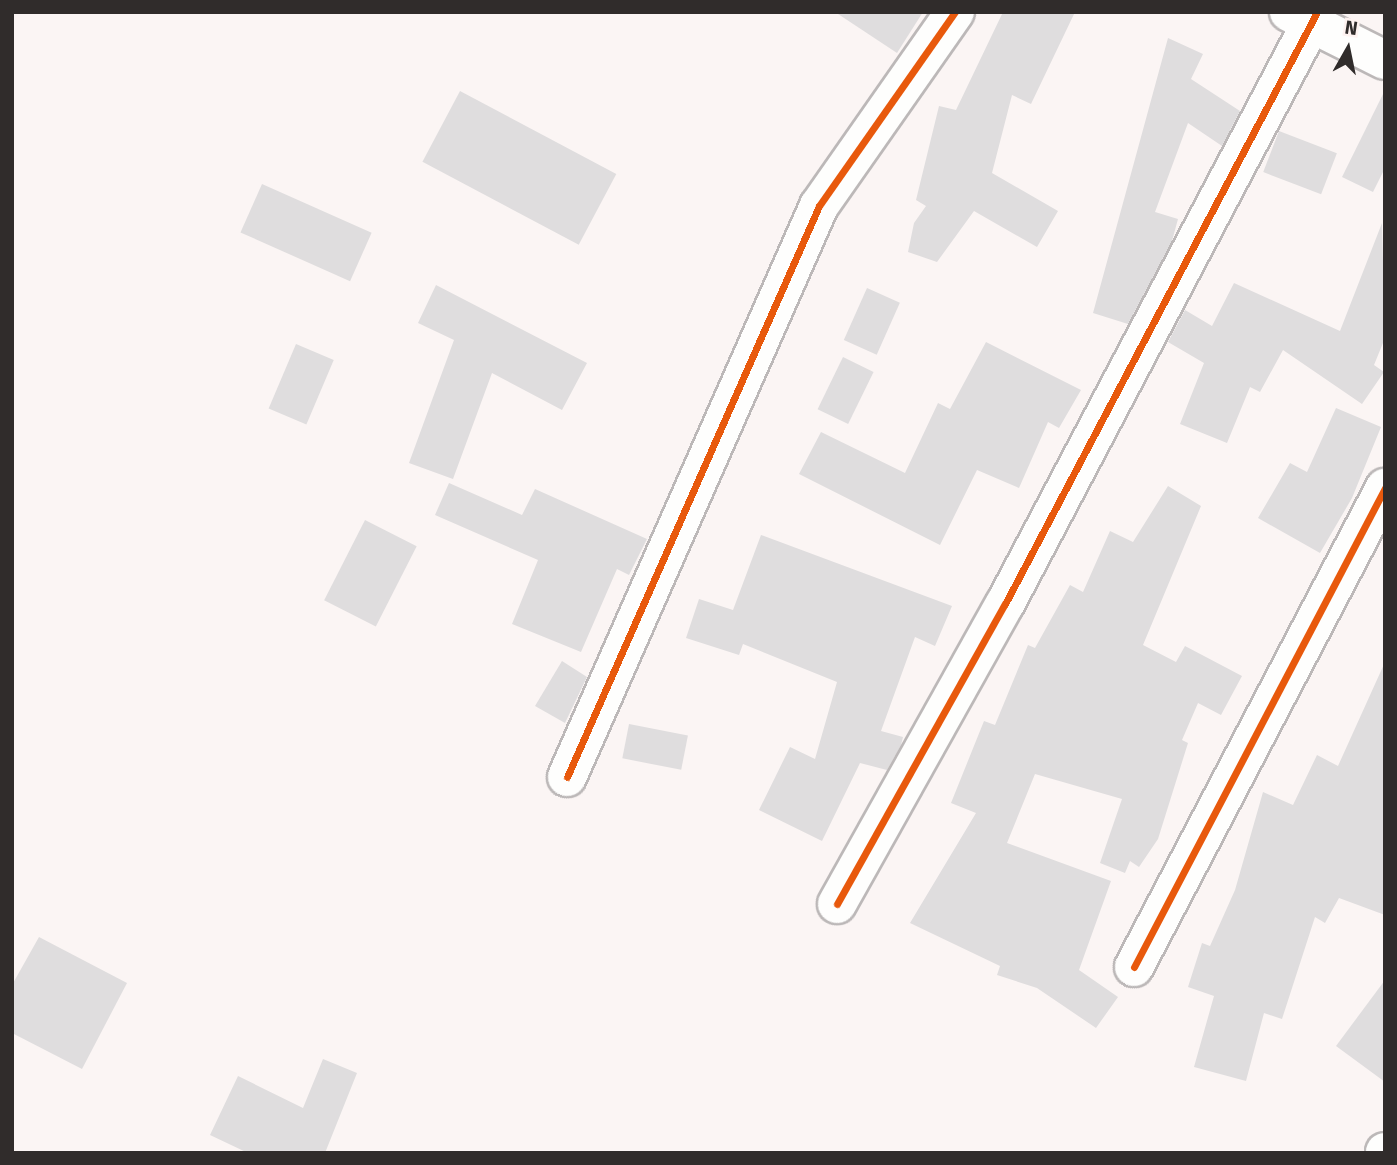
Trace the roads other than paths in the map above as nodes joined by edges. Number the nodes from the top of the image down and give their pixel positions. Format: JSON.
{"nodes":[{"id":1,"x":955,"y":12,"type":"edge"},
{"id":2,"x":1306,"y":15,"type":"edge"},
{"id":3,"x":1385,"y":60,"type":"edge"},
{"id":4,"x":1385,"y":488,"type":"edge"},
{"id":5,"x":567,"y":777,"type":"dead end"},
{"id":6,"x":837,"y":904,"type":"dead end"},
{"id":7,"x":1134,"y":967,"type":"dead end"}],
"edges":[{"from":1,"to":5,"type":"street"},
{"from":2,"to":3,"type":"street"},
{"from":2,"to":6,"type":"street"},
{"from":4,"to":7,"type":"street"}]}
